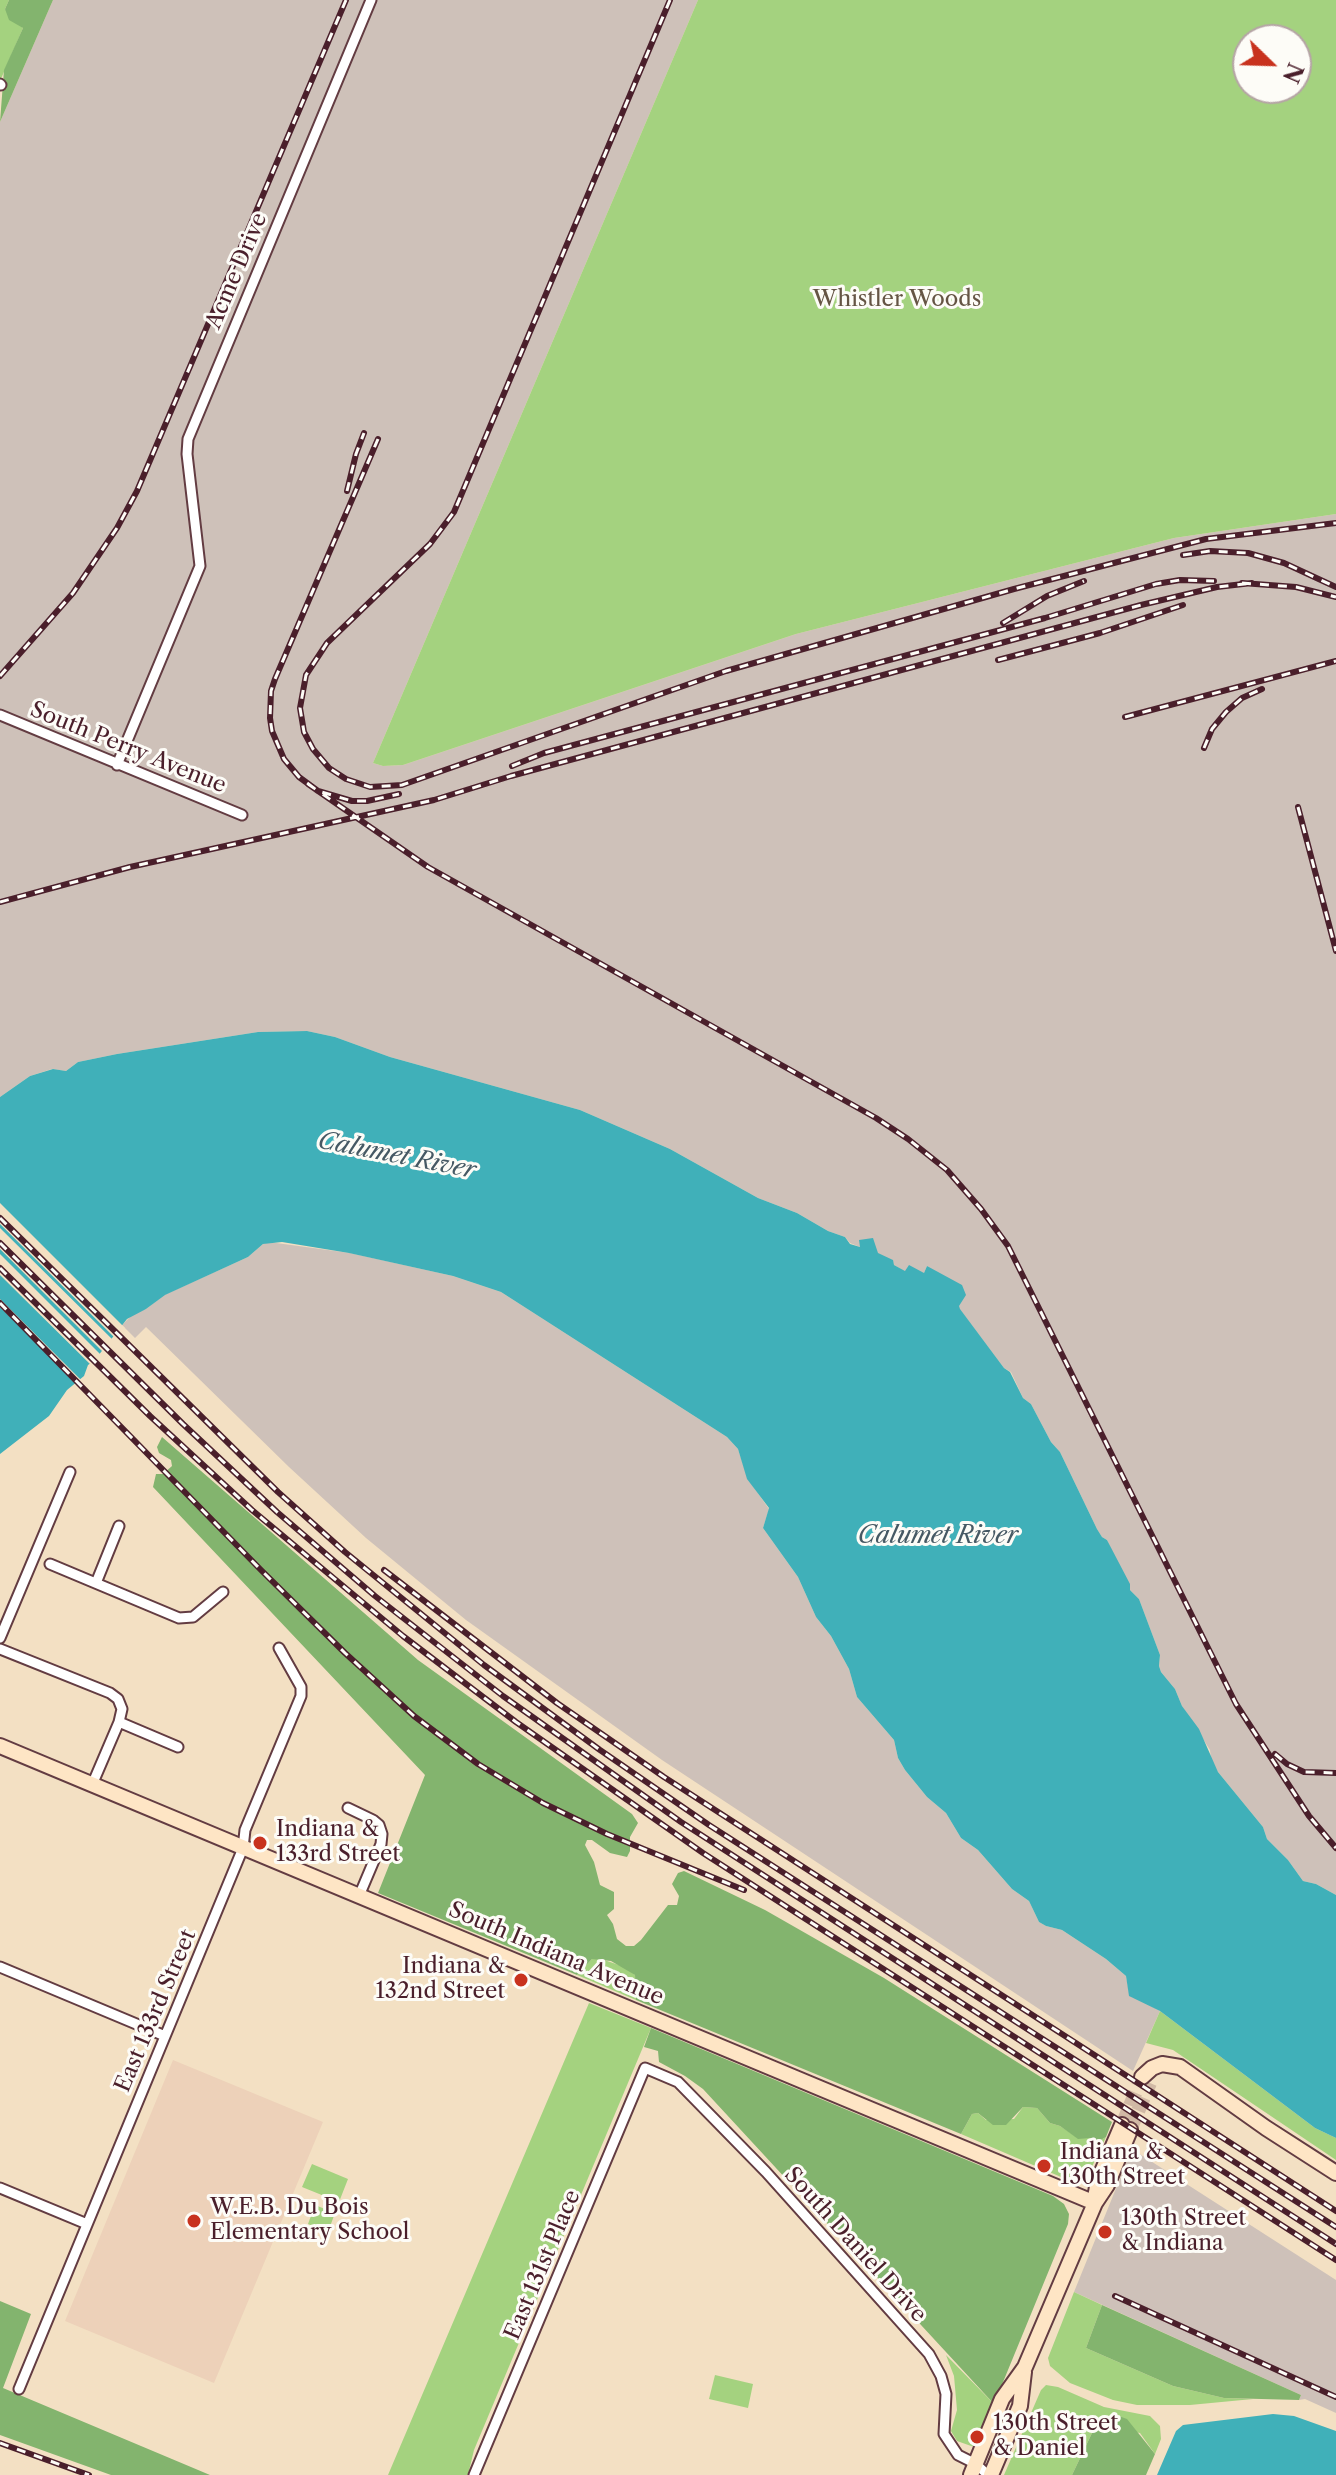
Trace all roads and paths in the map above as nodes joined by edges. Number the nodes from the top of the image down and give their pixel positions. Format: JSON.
{"nodes":[{"id":1,"x":371,"y":0,"type":"edge"},
{"id":2,"x":0,"y":715,"type":"edge"},
{"id":3,"x":117,"y":765,"type":"junction"},
{"id":4,"x":242,"y":815,"type":"dead end"},
{"id":5,"x":70,"y":1472,"type":"dead end"},
{"id":6,"x":119,"y":1526,"type":"dead end"},
{"id":7,"x":50,"y":1564,"type":"dead end"},
{"id":8,"x":96,"y":1583,"type":"junction"},
{"id":9,"x":223,"y":1592,"type":"dead end"},
{"id":10,"x":0,"y":1638,"type":"edge"},
{"id":11,"x":279,"y":1648,"type":"dead end"},
{"id":12,"x":0,"y":1649,"type":"edge"},
{"id":13,"x":119,"y":1722,"type":"junction"},
{"id":14,"x":0,"y":1746,"type":"edge"},
{"id":15,"x":178,"y":1747,"type":"dead end"},
{"id":16,"x":92,"y":1785,"type":"junction"},
{"id":17,"x":348,"y":1808,"type":"dead end"},
{"id":18,"x":243,"y":1848,"type":"junction"},
{"id":19,"x":359,"y":1896,"type":"junction"},
{"id":20,"x":0,"y":1967,"type":"edge"},
{"id":21,"x":165,"y":2036,"type":"junction"},
{"id":22,"x":645,"y":2068,"type":"joint"},
{"id":23,"x":1146,"y":2080,"type":"tunnel mouth"},
{"id":24,"x":1126,"y":2128,"type":"tunnel mouth"},
{"id":25,"x":1336,"y":2173,"type":"edge"},
{"id":26,"x":0,"y":2188,"type":"edge"},
{"id":27,"x":1095,"y":2203,"type":"junction"},
{"id":28,"x":87,"y":2224,"type":"junction"},
{"id":29,"x":1025,"y":2367,"type":"junction"},
{"id":30,"x":19,"y":2389,"type":"dead end"},
{"id":31,"x":974,"y":2470,"type":"edge"},
{"id":32,"x":474,"y":2475,"type":"edge"},
{"id":33,"x":990,"y":2475,"type":"edge"}],
"edges":[{"from":1,"to":3,"type":"street","name":"Acme Drive"},
{"from":2,"to":3,"type":"street","name":"South Perry Avenue"},
{"from":3,"to":4,"type":"street","name":"South Perry Avenue"},
{"from":5,"to":10,"type":"street"},
{"from":6,"to":8,"type":"street"},
{"from":7,"to":8,"type":"street"},
{"from":8,"to":9,"type":"street"},
{"from":11,"to":18,"type":"street","name":"East 133rd Street"},
{"from":12,"to":13,"type":"street"},
{"from":13,"to":15,"type":"street"},
{"from":13,"to":16,"type":"street"},
{"from":14,"to":16,"type":"main road","name":"South Indiana Avenue"},
{"from":16,"to":18,"type":"main road","name":"South Indiana Avenue"},
{"from":17,"to":19,"type":"street"},
{"from":18,"to":19,"type":"main road","name":"South Indiana Avenue"},
{"from":18,"to":21,"type":"street","name":"East 133rd Street"},
{"from":19,"to":27,"type":"main road","name":"South Indiana Avenue"},
{"from":20,"to":21,"type":"street"},
{"from":21,"to":28,"type":"street","name":"East 133rd Street"},
{"from":22,"to":31,"type":"street","name":"South Daniel Drive"},
{"from":22,"to":32,"type":"street","name":"East 131st Place"},
{"from":23,"to":25,"type":"main road"},
{"from":24,"to":27,"type":"main road"},
{"from":26,"to":28,"type":"street"},
{"from":27,"to":29,"type":"main road"},
{"from":28,"to":30,"type":"street","name":"East 133rd Street"},
{"from":29,"to":31,"type":"main road"},
{"from":29,"to":33,"type":"main road"},
{"from":31,"to":33,"type":"street","name":"South Daniel Drive"}]}
